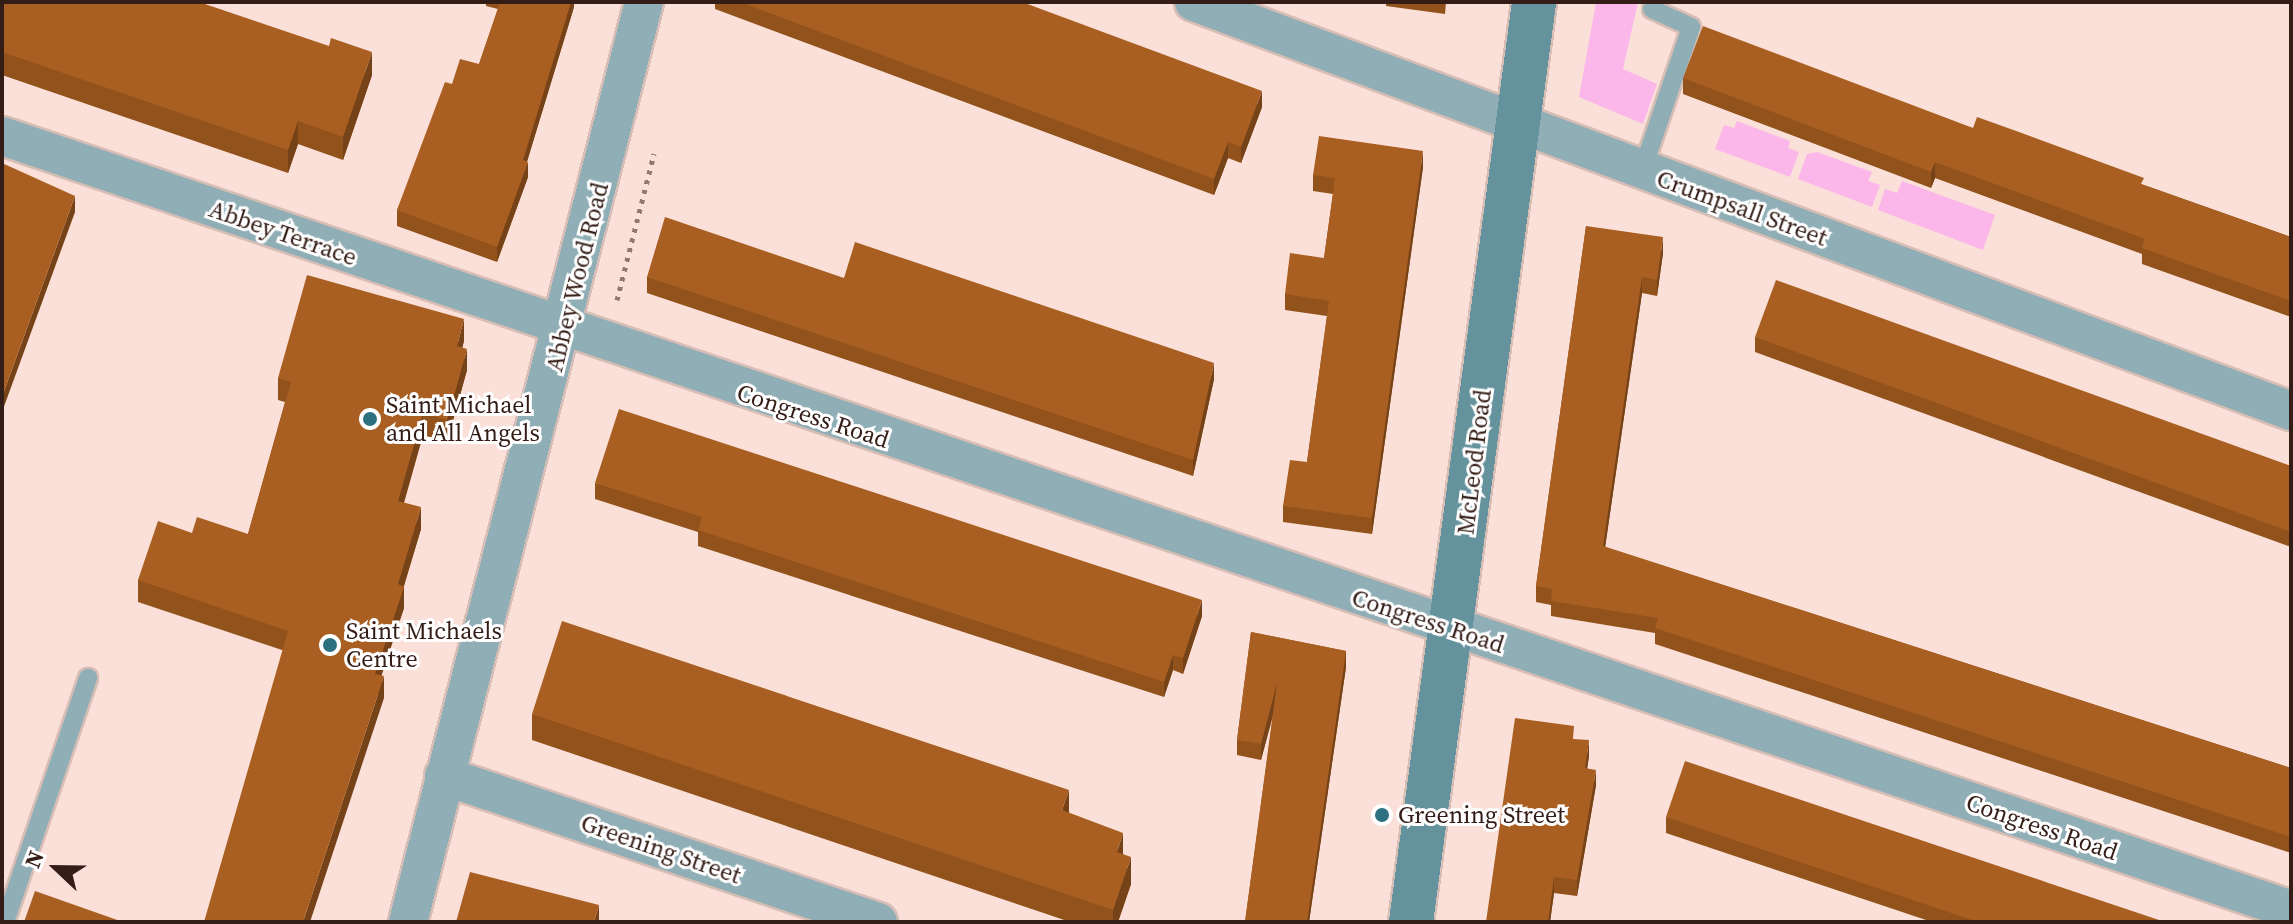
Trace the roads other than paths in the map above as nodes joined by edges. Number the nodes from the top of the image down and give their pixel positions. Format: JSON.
{"nodes":[{"id":1,"x":644,"y":2,"type":"edge"},
{"id":2,"x":1194,"y":2,"type":"edge"},
{"id":3,"x":1534,"y":2,"type":"edge"},
{"id":4,"x":1652,"y":9,"type":"dead end"},
{"id":5,"x":1518,"y":123,"type":"junction"},
{"id":6,"x":2,"y":136,"type":"edge"},
{"id":7,"x":1642,"y":171,"type":"junction"},
{"id":8,"x":564,"y":332,"type":"junction"},
{"id":9,"x":2291,"y":411,"type":"edge"},
{"id":10,"x":1453,"y":629,"type":"junction"},
{"id":11,"x":88,"y":678,"type":"dead end"},
{"id":12,"x":444,"y":776,"type":"junction"},
{"id":13,"x":2291,"y":910,"type":"edge"},
{"id":14,"x":5,"y":922,"type":"edge"},
{"id":15,"x":408,"y":922,"type":"edge"},
{"id":16,"x":878,"y":922,"type":"edge"},
{"id":17,"x":1411,"y":922,"type":"edge"}],
"edges":[{"from":1,"to":8,"type":"street","name":"Abbey Wood Road"},
{"from":2,"to":5,"type":"street","name":"Crumpsall Street"},
{"from":3,"to":5,"type":"main road","name":"McLeod Road"},
{"from":4,"to":7,"type":"lane"},
{"from":5,"to":7,"type":"street","name":"Crumpsall Street"},
{"from":5,"to":10,"type":"main road","name":"McLeod Road"},
{"from":6,"to":8,"type":"street","name":"Abbey Terrace"},
{"from":7,"to":9,"type":"street","name":"Crumpsall Street"},
{"from":8,"to":10,"type":"street","name":"Congress Road"},
{"from":8,"to":12,"type":"street","name":"Abbey Wood Road"},
{"from":10,"to":13,"type":"street","name":"Congress Road"},
{"from":10,"to":17,"type":"main road","name":"McLeod Road"},
{"from":11,"to":14,"type":"lane"},
{"from":12,"to":15,"type":"street","name":"Abbey Wood Road"},
{"from":12,"to":16,"type":"street","name":"Greening Street"}]}
